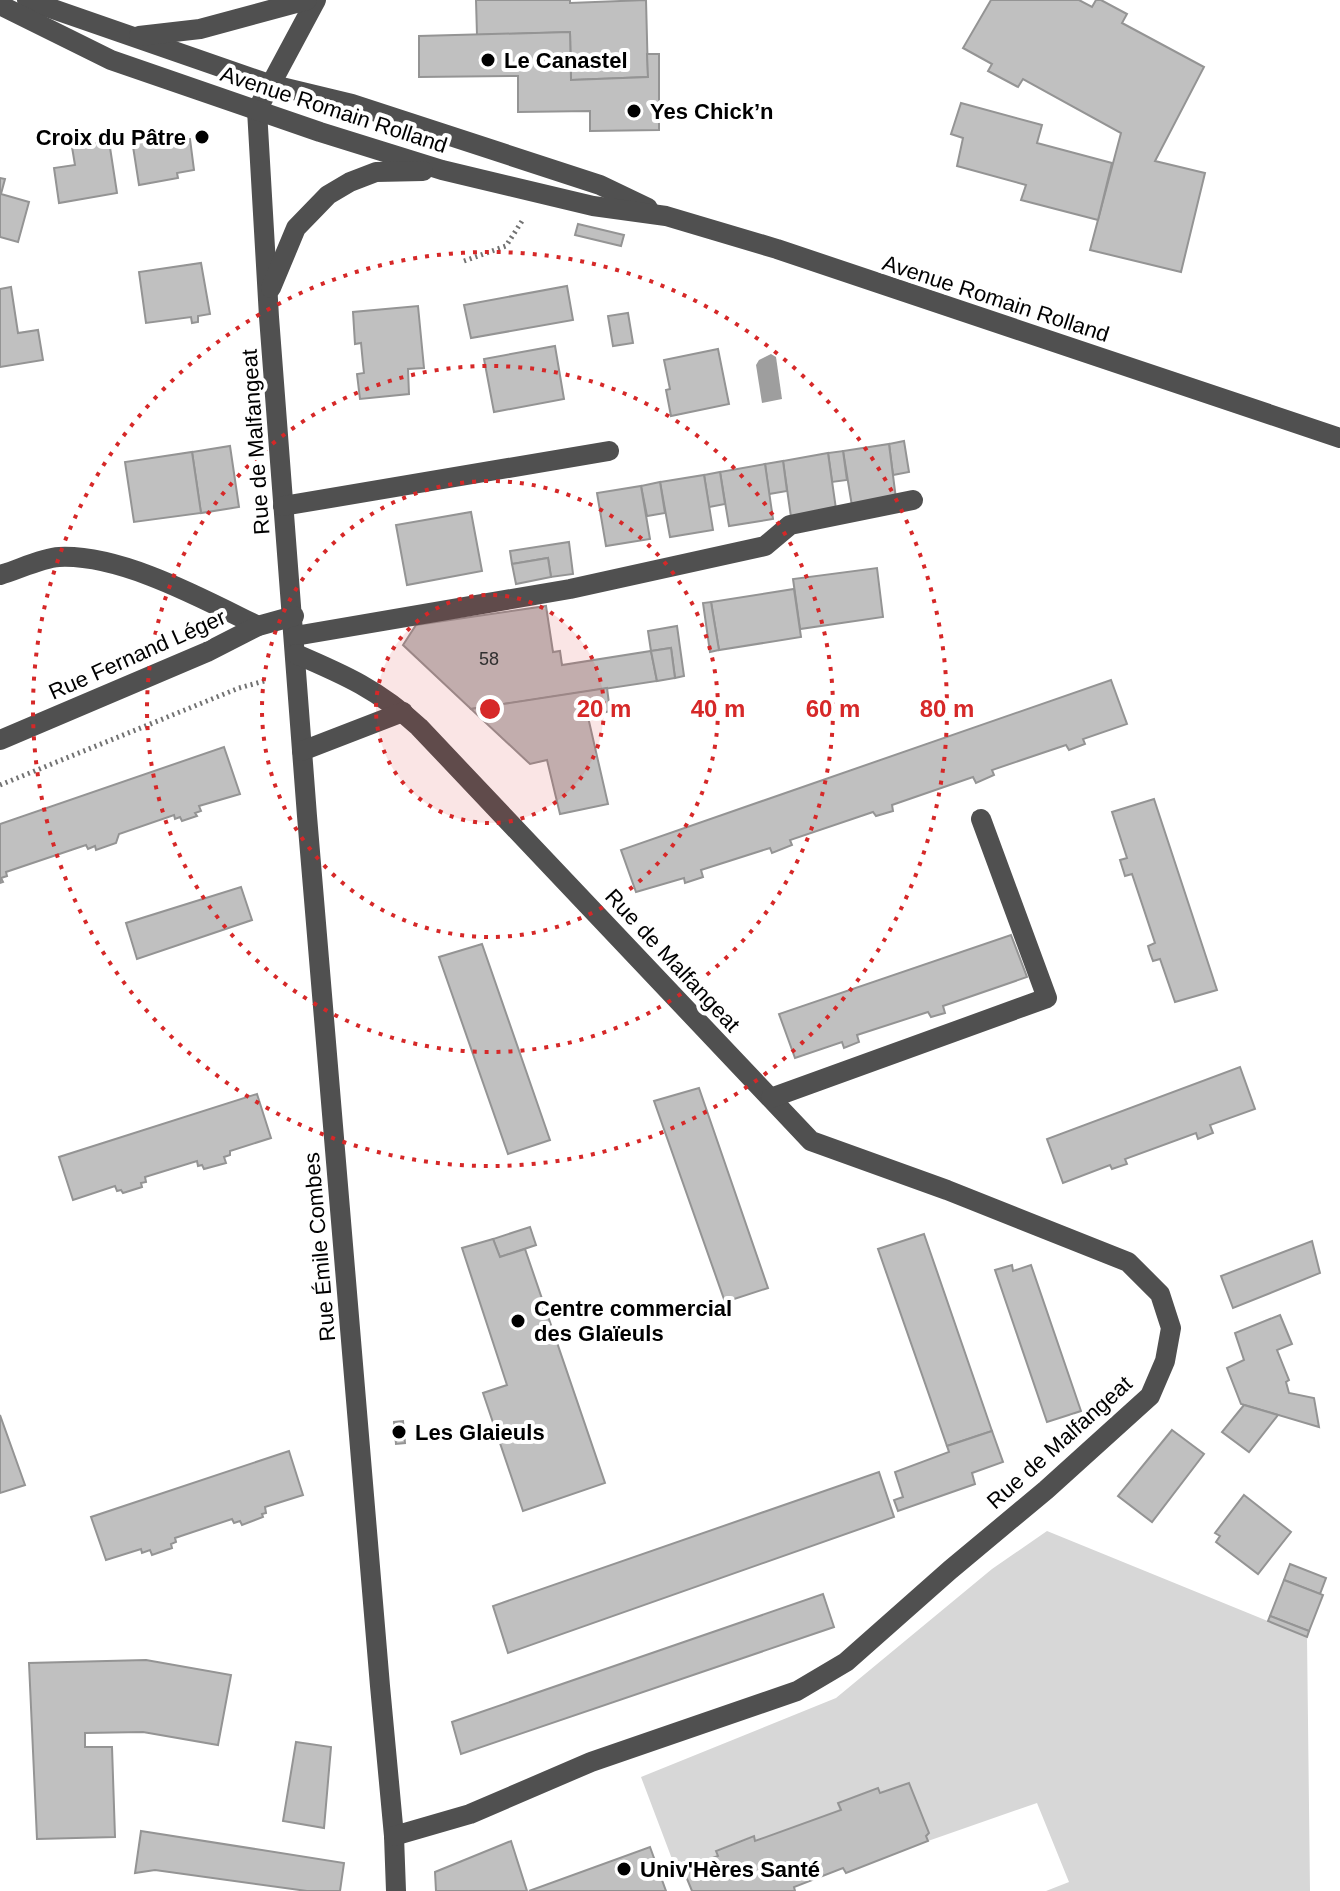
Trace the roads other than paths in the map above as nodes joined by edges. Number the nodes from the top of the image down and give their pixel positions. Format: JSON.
{"nodes":[{"id":1,"x":27,"y":0,"type":"edge"},
{"id":2,"x":307,"y":0,"type":"edge"},
{"id":3,"x":316,"y":0,"type":"edge"},
{"id":4,"x":0,"y":5,"type":"edge"},
{"id":5,"x":61,"y":5,"type":"edge"},
{"id":6,"x":246,"y":8,"type":"edge"},
{"id":7,"x":0,"y":20,"type":"edge"},
{"id":8,"x":47,"y":27,"type":"junction"},
{"id":9,"x":133,"y":37,"type":"junction"},
{"id":10,"x":111,"y":60,"type":"junction"},
{"id":11,"x":269,"y":84,"type":"junction"},
{"id":12,"x":257,"y":110,"type":"junction"},
{"id":13,"x":442,"y":170,"type":"junction"},
{"id":14,"x":666,"y":216,"type":"junction"},
{"id":15,"x":268,"y":296,"type":"junction"},
{"id":16,"x":1340,"y":438,"type":"edge"},
{"id":17,"x":609,"y":451,"type":"dead end"},
{"id":18,"x":913,"y":500,"type":"dead end"},
{"id":19,"x":283,"y":506,"type":"junction"},
{"id":20,"x":0,"y":575,"type":"edge"},
{"id":21,"x":258,"y":626,"type":"junction"},
{"id":22,"x":295,"y":645,"type":"junction"},
{"id":23,"x":403,"y":712,"type":"junction"},
{"id":24,"x":0,"y":740,"type":"edge"},
{"id":25,"x":302,"y":751,"type":"junction"},
{"id":26,"x":981,"y":819,"type":"dead end"},
{"id":27,"x":771,"y":1098,"type":"junction"},
{"id":28,"x":394,"y":1836,"type":"junction"},
{"id":29,"x":396,"y":1891,"type":"edge"}],
"edges":[{"from":1,"to":5,"type":"street","name":"Avenue Romain Rolland"},
{"from":2,"to":6,"type":"street"},
{"from":3,"to":11,"type":"street","name":"Rue de Malfangeat"},
{"from":4,"to":8,"type":"street","name":"Avenue Romain Rolland"},
{"from":5,"to":8,"type":"street"},
{"from":5,"to":9,"type":"street","name":"Avenue Romain Rolland"},
{"from":6,"to":9,"type":"street"},
{"from":7,"to":10,"type":"street"},
{"from":8,"to":10,"type":"street","name":"Avenue Romain Rolland"},
{"from":9,"to":11,"type":"street","name":"Avenue Romain Rolland"},
{"from":10,"to":12,"type":"street","name":"Avenue Romain Rolland"},
{"from":11,"to":12,"type":"street","name":"Rue de Malfangeat"},
{"from":11,"to":14,"type":"street","name":"Avenue Romain Rolland"},
{"from":12,"to":13,"type":"street","name":"Avenue Romain Rolland"},
{"from":12,"to":15,"type":"street","name":"Rue de Malfangeat"},
{"from":13,"to":14,"type":"street","name":"Avenue Romain Rolland"},
{"from":13,"to":15,"type":"street","name":"Rue de Malfangeat"},
{"from":14,"to":16,"type":"street","name":"Avenue Romain Rolland"},
{"from":15,"to":19,"type":"street","name":"Rue de Malfangeat"},
{"from":17,"to":19,"type":"street"},
{"from":18,"to":22,"type":"street","name":"Rue Fernand Léger"},
{"from":19,"to":22,"type":"street","name":"Rue de Malfangeat"},
{"from":20,"to":21,"type":"street"},
{"from":21,"to":22,"type":"street","name":"Rue Fernand Léger"},
{"from":21,"to":24,"type":"street","name":"Rue Fernand Léger"},
{"from":22,"to":23,"type":"street","name":"Rue de Malfangeat"},
{"from":22,"to":25,"type":"street","name":"Rue Émile Combes"},
{"from":23,"to":25,"type":"street"},
{"from":23,"to":27,"type":"street","name":"Rue de Malfangeat"},
{"from":25,"to":28,"type":"street","name":"Rue Émile Combes"},
{"from":26,"to":27,"type":"street"},
{"from":27,"to":28,"type":"street","name":"Rue de Malfangeat"},
{"from":28,"to":29,"type":"street"}]}
